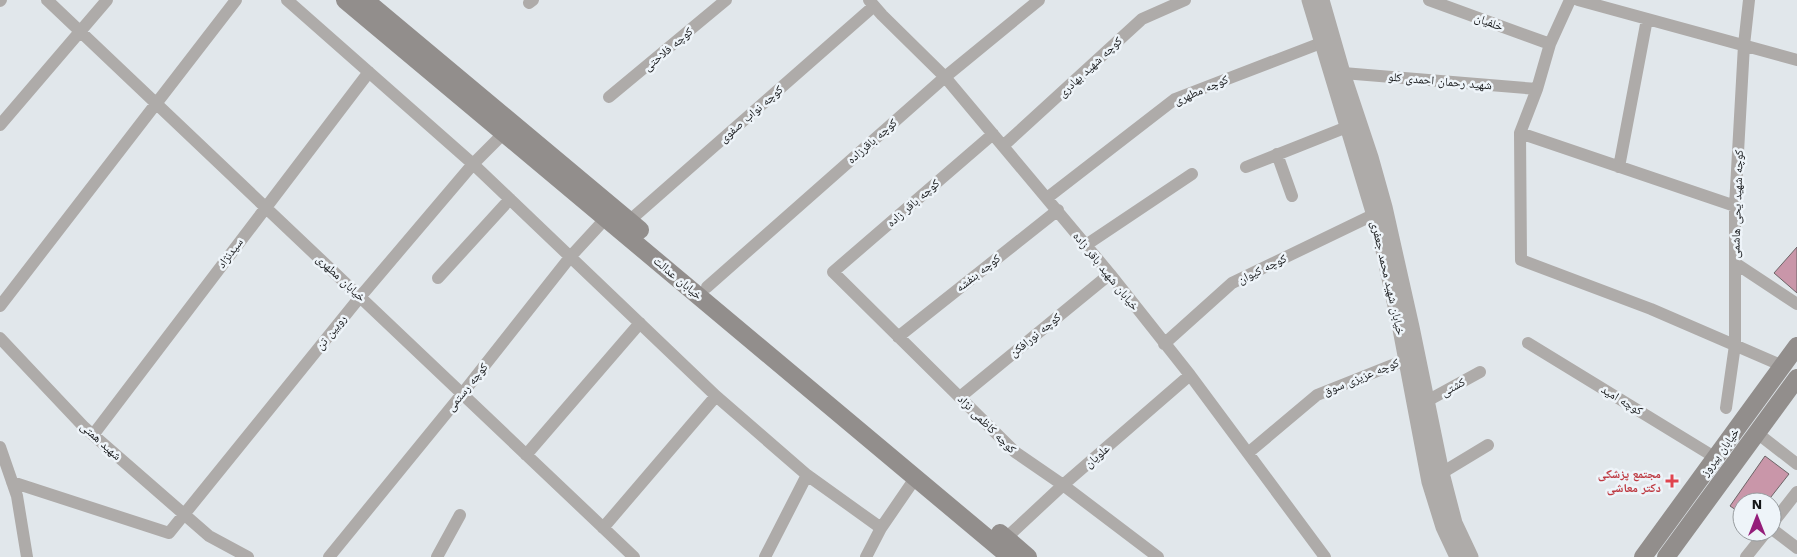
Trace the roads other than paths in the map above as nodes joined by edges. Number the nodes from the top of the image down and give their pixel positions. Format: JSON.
{"nodes":[{"id":1,"x":47,"y":0,"type":"edge"},
{"id":2,"x":107,"y":0,"type":"edge"},
{"id":3,"x":236,"y":0,"type":"edge"},
{"id":4,"x":287,"y":0,"type":"edge"},
{"id":5,"x":345,"y":0,"type":"edge"},
{"id":6,"x":365,"y":0,"type":"edge"},
{"id":7,"x":726,"y":0,"type":"edge"},
{"id":8,"x":1039,"y":0,"type":"edge"},
{"id":9,"x":1185,"y":0,"type":"edge"},
{"id":10,"x":1309,"y":0,"type":"edge"},
{"id":11,"x":1322,"y":0,"type":"edge"},
{"id":12,"x":1429,"y":0,"type":"edge"},
{"id":13,"x":1570,"y":0,"type":"edge"},
{"id":14,"x":1578,"y":0,"type":"edge"},
{"id":15,"x":1749,"y":0,"type":"edge"},
{"id":16,"x":871,"y":3,"type":"edge"},
{"id":17,"x":1648,"y":19,"type":"junction"},
{"id":18,"x":81,"y":32,"type":"junction"},
{"id":19,"x":1321,"y":43,"type":"junction"},
{"id":20,"x":1550,"y":44,"type":"junction"},
{"id":21,"x":1744,"y":45,"type":"junction"},
{"id":22,"x":1797,"y":60,"type":"edge"},
{"id":23,"x":369,"y":72,"type":"junction"},
{"id":24,"x":1342,"y":72,"type":"junction"},
{"id":25,"x":945,"y":77,"type":"junction"},
{"id":26,"x":1537,"y":89,"type":"junction"},
{"id":27,"x":609,"y":97,"type":"dead end"},
{"id":28,"x":157,"y":104,"type":"junction"},
{"id":29,"x":0,"y":125,"type":"edge"},
{"id":30,"x":1347,"y":126,"type":"junction"},
{"id":31,"x":504,"y":133,"type":"junction"},
{"id":32,"x":993,"y":134,"type":"junction"},
{"id":33,"x":1520,"y":134,"type":"junction"},
{"id":34,"x":1003,"y":146,"type":"junction"},
{"id":35,"x":1278,"y":154,"type":"junction"},
{"id":36,"x":473,"y":164,"type":"junction"},
{"id":37,"x":1246,"y":167,"type":"dead end"},
{"id":38,"x":1620,"y":167,"type":"junction"},
{"id":39,"x":1192,"y":174,"type":"dead end"},
{"id":40,"x":1292,"y":196,"type":"dead end"},
{"id":41,"x":1047,"y":198,"type":"junction"},
{"id":42,"x":510,"y":199,"type":"junction"},
{"id":43,"x":1735,"y":206,"type":"junction"},
{"id":44,"x":265,"y":207,"type":"junction"},
{"id":45,"x":1058,"y":210,"type":"junction"},
{"id":46,"x":1373,"y":215,"type":"junction"},
{"id":47,"x":606,"y":218,"type":"junction"},
{"id":48,"x":629,"y":221,"type":"junction"},
{"id":49,"x":1086,"y":245,"type":"junction"},
{"id":50,"x":571,"y":256,"type":"junction"},
{"id":51,"x":1735,"y":263,"type":"junction"},
{"id":52,"x":833,"y":272,"type":"joint"},
{"id":53,"x":1110,"y":274,"type":"junction"},
{"id":54,"x":438,"y":278,"type":"dead end"},
{"id":55,"x":707,"y":287,"type":"junction"},
{"id":56,"x":360,"y":297,"type":"junction"},
{"id":57,"x":1797,"y":304,"type":"edge"},
{"id":58,"x":0,"y":306,"type":"edge"},
{"id":59,"x":640,"y":323,"type":"junction"},
{"id":60,"x":898,"y":336,"type":"junction"},
{"id":61,"x":0,"y":338,"type":"edge"},
{"id":62,"x":1528,"y":343,"type":"dead end"},
{"id":63,"x":1164,"y":344,"type":"junction"},
{"id":64,"x":1735,"y":345,"type":"junction"},
{"id":65,"x":1797,"y":346,"type":"edge"},
{"id":66,"x":1406,"y":360,"type":"junction"},
{"id":67,"x":1783,"y":366,"type":"junction"},
{"id":68,"x":1480,"y":372,"type":"dead end"},
{"id":69,"x":1190,"y":375,"type":"junction"},
{"id":70,"x":1797,"y":378,"type":"edge"},
{"id":71,"x":462,"y":394,"type":"junction"},
{"id":72,"x":716,"y":396,"type":"junction"},
{"id":73,"x":960,"y":397,"type":"junction"},
{"id":74,"x":1427,"y":401,"type":"junction"},
{"id":75,"x":1726,"y":408,"type":"dead end"},
{"id":76,"x":1757,"y":433,"type":"junction"},
{"id":77,"x":93,"y":435,"type":"junction"},
{"id":78,"x":1488,"y":445,"type":"dead end"},
{"id":79,"x":0,"y":447,"type":"edge"},
{"id":80,"x":1248,"y":452,"type":"junction"},
{"id":81,"x":526,"y":455,"type":"junction"},
{"id":82,"x":1716,"y":458,"type":"junction"},
{"id":83,"x":1797,"y":464,"type":"edge"},
{"id":84,"x":1442,"y":473,"type":"junction"},
{"id":85,"x":807,"y":475,"type":"junction"},
{"id":86,"x":916,"y":477,"type":"junction"},
{"id":87,"x":12,"y":482,"type":"junction"},
{"id":88,"x":1429,"y":482,"type":"junction"},
{"id":89,"x":1063,"y":485,"type":"junction"},
{"id":90,"x":1797,"y":492,"type":"edge"},
{"id":91,"x":1782,"y":511,"type":"edge"},
{"id":92,"x":184,"y":514,"type":"junction"},
{"id":93,"x":460,"y":515,"type":"dead end"},
{"id":94,"x":603,"y":528,"type":"junction"},
{"id":95,"x":881,"y":528,"type":"junction"},
{"id":96,"x":1782,"y":537,"type":"edge"},
{"id":97,"x":1006,"y":538,"type":"junction"},
{"id":98,"x":1758,"y":542,"type":"edge"},
{"id":99,"x":1797,"y":548,"type":"edge"},
{"id":100,"x":27,"y":557,"type":"edge"},
{"id":101,"x":248,"y":557,"type":"edge"},
{"id":102,"x":329,"y":557,"type":"edge"},
{"id":103,"x":437,"y":557,"type":"edge"},
{"id":104,"x":634,"y":557,"type":"edge"},
{"id":105,"x":764,"y":557,"type":"edge"},
{"id":106,"x":866,"y":557,"type":"edge"},
{"id":107,"x":1010,"y":557,"type":"edge"},
{"id":108,"x":1028,"y":557,"type":"edge"},
{"id":109,"x":1158,"y":557,"type":"edge"},
{"id":110,"x":1325,"y":557,"type":"edge"},
{"id":111,"x":1457,"y":557,"type":"edge"},
{"id":112,"x":1471,"y":557,"type":"edge"},
{"id":113,"x":1643,"y":557,"type":"edge"},
{"id":114,"x":1666,"y":557,"type":"edge"},
{"id":115,"x":1746,"y":557,"type":"edge"}],
"edges":[{"from":1,"to":18,"type":"street","name":"خیابان مطهری"},
{"from":2,"to":18,"type":"street"},
{"from":3,"to":28,"type":"street"},
{"from":4,"to":23,"type":"street"},
{"from":5,"to":31,"type":"main road","name":"خیابان عدالت"},
{"from":6,"to":48,"type":"main road","name":"خیابان عدالت"},
{"from":7,"to":27,"type":"street","name":"کوچه فلاحتی"},
{"from":8,"to":25,"type":"street","name":"کوچه باقرزاده"},
{"from":9,"to":34,"type":"street","name":"کوچه شهید بهادری"},
{"from":10,"to":19,"type":"street","name":"خیابان شهید محمد جعفری"},
{"from":11,"to":24,"type":"street","name":"خیابان شهید محمد جعفری"},
{"from":12,"to":20,"type":"street","name":"خلفیان"},
{"from":13,"to":20,"type":"street"},
{"from":14,"to":17,"type":"street"},
{"from":15,"to":21,"type":"street","name":"کوچه شهید یحی هاشمی"},
{"from":16,"to":25,"type":"street","name":"خیابان شهید باقر زاده"},
{"from":16,"to":48,"type":"street","name":"کوچه نواب صفوی"},
{"from":17,"to":21,"type":"street"},
{"from":17,"to":38,"type":"street"},
{"from":18,"to":28,"type":"street","name":"خیابان مطهری"},
{"from":18,"to":29,"type":"street"},
{"from":19,"to":30,"type":"street","name":"خیابان شهید محمد جعفری"},
{"from":19,"to":41,"type":"street","name":"کوچه مطهری"},
{"from":20,"to":26,"type":"street"},
{"from":21,"to":22,"type":"street"},
{"from":21,"to":43,"type":"street","name":"کوچه شهید یحی هاشمی"},
{"from":23,"to":36,"type":"street"},
{"from":23,"to":44,"type":"street","name":"سیدنژاد"},
{"from":24,"to":26,"type":"street","name":"شهید رحمان احمدی کلو"},
{"from":24,"to":74,"type":"street","name":"خیابان شهید محمد جعفری"},
{"from":25,"to":32,"type":"street","name":"خیابان شهید باقر زاده"},
{"from":25,"to":55,"type":"street","name":"کوچه باقرزاده"},
{"from":26,"to":33,"type":"street"},
{"from":28,"to":44,"type":"street","name":"خیابان مطهری"},
{"from":28,"to":58,"type":"street"},
{"from":30,"to":35,"type":"street"},
{"from":30,"to":46,"type":"street","name":"خیابان شهید محمد جعفری"},
{"from":31,"to":36,"type":"street","name":"رویین تن"},
{"from":31,"to":47,"type":"main road","name":"خیابان عدالت"},
{"from":32,"to":34,"type":"street","name":"خیابان شهید باقر زاده"},
{"from":32,"to":52,"type":"street","name":"کوچه باقر زاده"},
{"from":33,"to":38,"type":"street"},
{"from":33,"to":64,"type":"street"},
{"from":34,"to":41,"type":"street","name":"خیابان شهید باقر زاده"},
{"from":35,"to":37,"type":"street"},
{"from":35,"to":40,"type":"street"},
{"from":36,"to":42,"type":"street"},
{"from":36,"to":56,"type":"street","name":"رویین تن"},
{"from":38,"to":43,"type":"street"},
{"from":39,"to":49,"type":"street"},
{"from":41,"to":45,"type":"street","name":"خیابان شهید باقر زاده"},
{"from":42,"to":50,"type":"street"},
{"from":42,"to":54,"type":"street"},
{"from":43,"to":51,"type":"street","name":"کوچه شهید یحی هاشمی"},
{"from":44,"to":56,"type":"street","name":"خیابان مطهری"},
{"from":44,"to":77,"type":"street","name":"سیدنژاد"},
{"from":45,"to":49,"type":"street","name":"خیابان شهید باقر زاده"},
{"from":45,"to":60,"type":"street","name":"کوچه بنفشه"},
{"from":46,"to":63,"type":"street","name":"کوچه کیوان"},
{"from":46,"to":66,"type":"street","name":"خیابان شهید محمد جعفری"},
{"from":47,"to":50,"type":"street","name":"کوچه رستمی"},
{"from":47,"to":86,"type":"main road","name":"خیابان عدالت"},
{"from":48,"to":55,"type":"main road","name":"خیابان عدالت"},
{"from":49,"to":53,"type":"street","name":"خیابان شهید باقر زاده"},
{"from":50,"to":59,"type":"street"},
{"from":50,"to":71,"type":"street","name":"کوچه رستمی"},
{"from":51,"to":57,"type":"street"},
{"from":51,"to":64,"type":"street","name":"کوچه شهید یحی هاشمی"},
{"from":52,"to":60,"type":"street","name":"کوچه کاظمی نژاد"},
{"from":53,"to":63,"type":"street","name":"خیابان شهید باقر زاده"},
{"from":53,"to":73,"type":"street","name":"کوچه نورافکن"},
{"from":55,"to":97,"type":"main road","name":"خیابان عدالت"},
{"from":56,"to":71,"type":"street","name":"خیابان مطهری"},
{"from":56,"to":92,"type":"street","name":"رویین تن"},
{"from":59,"to":72,"type":"street"},
{"from":59,"to":81,"type":"street"},
{"from":60,"to":73,"type":"street","name":"کوچه کاظمی نژاد"},
{"from":61,"to":77,"type":"street","name":"شهید همتی"},
{"from":62,"to":82,"type":"street","name":"کوچه امید"},
{"from":63,"to":69,"type":"street","name":"خیابان شهید باقر زاده"},
{"from":64,"to":67,"type":"street"},
{"from":64,"to":75,"type":"street","name":"کوچه شهید یحی هاشمی"},
{"from":65,"to":67,"type":"main road","name":"خیابان پیروز"},
{"from":66,"to":80,"type":"street","name":"کوچه عزیزی سوق"},
{"from":66,"to":88,"type":"street","name":"خیابان شهید محمد جعفری"},
{"from":67,"to":82,"type":"main road","name":"خیابان پیروز"},
{"from":68,"to":74,"type":"street","name":"کشتی"},
{"from":69,"to":80,"type":"street","name":"خیابان شهید باقر زاده"},
{"from":69,"to":89,"type":"street","name":"علویان"},
{"from":70,"to":76,"type":"main road","name":"خیابان پیروز"},
{"from":71,"to":81,"type":"street","name":"خیابان مطهری"},
{"from":71,"to":102,"type":"street","name":"کوچه رستمی"},
{"from":72,"to":85,"type":"street"},
{"from":72,"to":94,"type":"street"},
{"from":73,"to":89,"type":"street","name":"کوچه کاظمی نژاد"},
{"from":74,"to":84,"type":"street","name":"خیابان شهید محمد جعفری"},
{"from":76,"to":83,"type":"street"},
{"from":76,"to":114,"type":"main road","name":"خیابان پیروز"},
{"from":77,"to":92,"type":"street","name":"شهید همتی"},
{"from":78,"to":84,"type":"street"},
{"from":79,"to":87,"type":"street"},
{"from":80,"to":110,"type":"street","name":"خیابان شهید باقر زاده"},
{"from":81,"to":94,"type":"street","name":"خیابان مطهری"},
{"from":82,"to":113,"type":"main road","name":"خیابان پیروز"},
{"from":84,"to":88,"type":"street"},
{"from":84,"to":112,"type":"street","name":"خیابان شهید محمد جعفری"},
{"from":85,"to":95,"type":"street"},
{"from":85,"to":105,"type":"street"},
{"from":86,"to":95,"type":"street"},
{"from":86,"to":107,"type":"main road","name":"خیابان عدالت"},
{"from":87,"to":92,"type":"street","name":"رویین تن"},
{"from":87,"to":100,"type":"street"},
{"from":88,"to":111,"type":"street","name":"خیابان شهید محمد جعفری"},
{"from":89,"to":97,"type":"street","name":"علویان"},
{"from":89,"to":109,"type":"street","name":"کوچه کاظمی نژاد"},
{"from":90,"to":91,"type":"street"},
{"from":92,"to":101,"type":"street","name":"شهید همتی"},
{"from":93,"to":103,"type":"street"},
{"from":94,"to":104,"type":"street","name":"خیابان مطهری"},
{"from":95,"to":106,"type":"street"},
{"from":96,"to":99,"type":"street"},
{"from":97,"to":108,"type":"main road","name":"خیابان عدالت"},
{"from":98,"to":115,"type":"street"}]}
